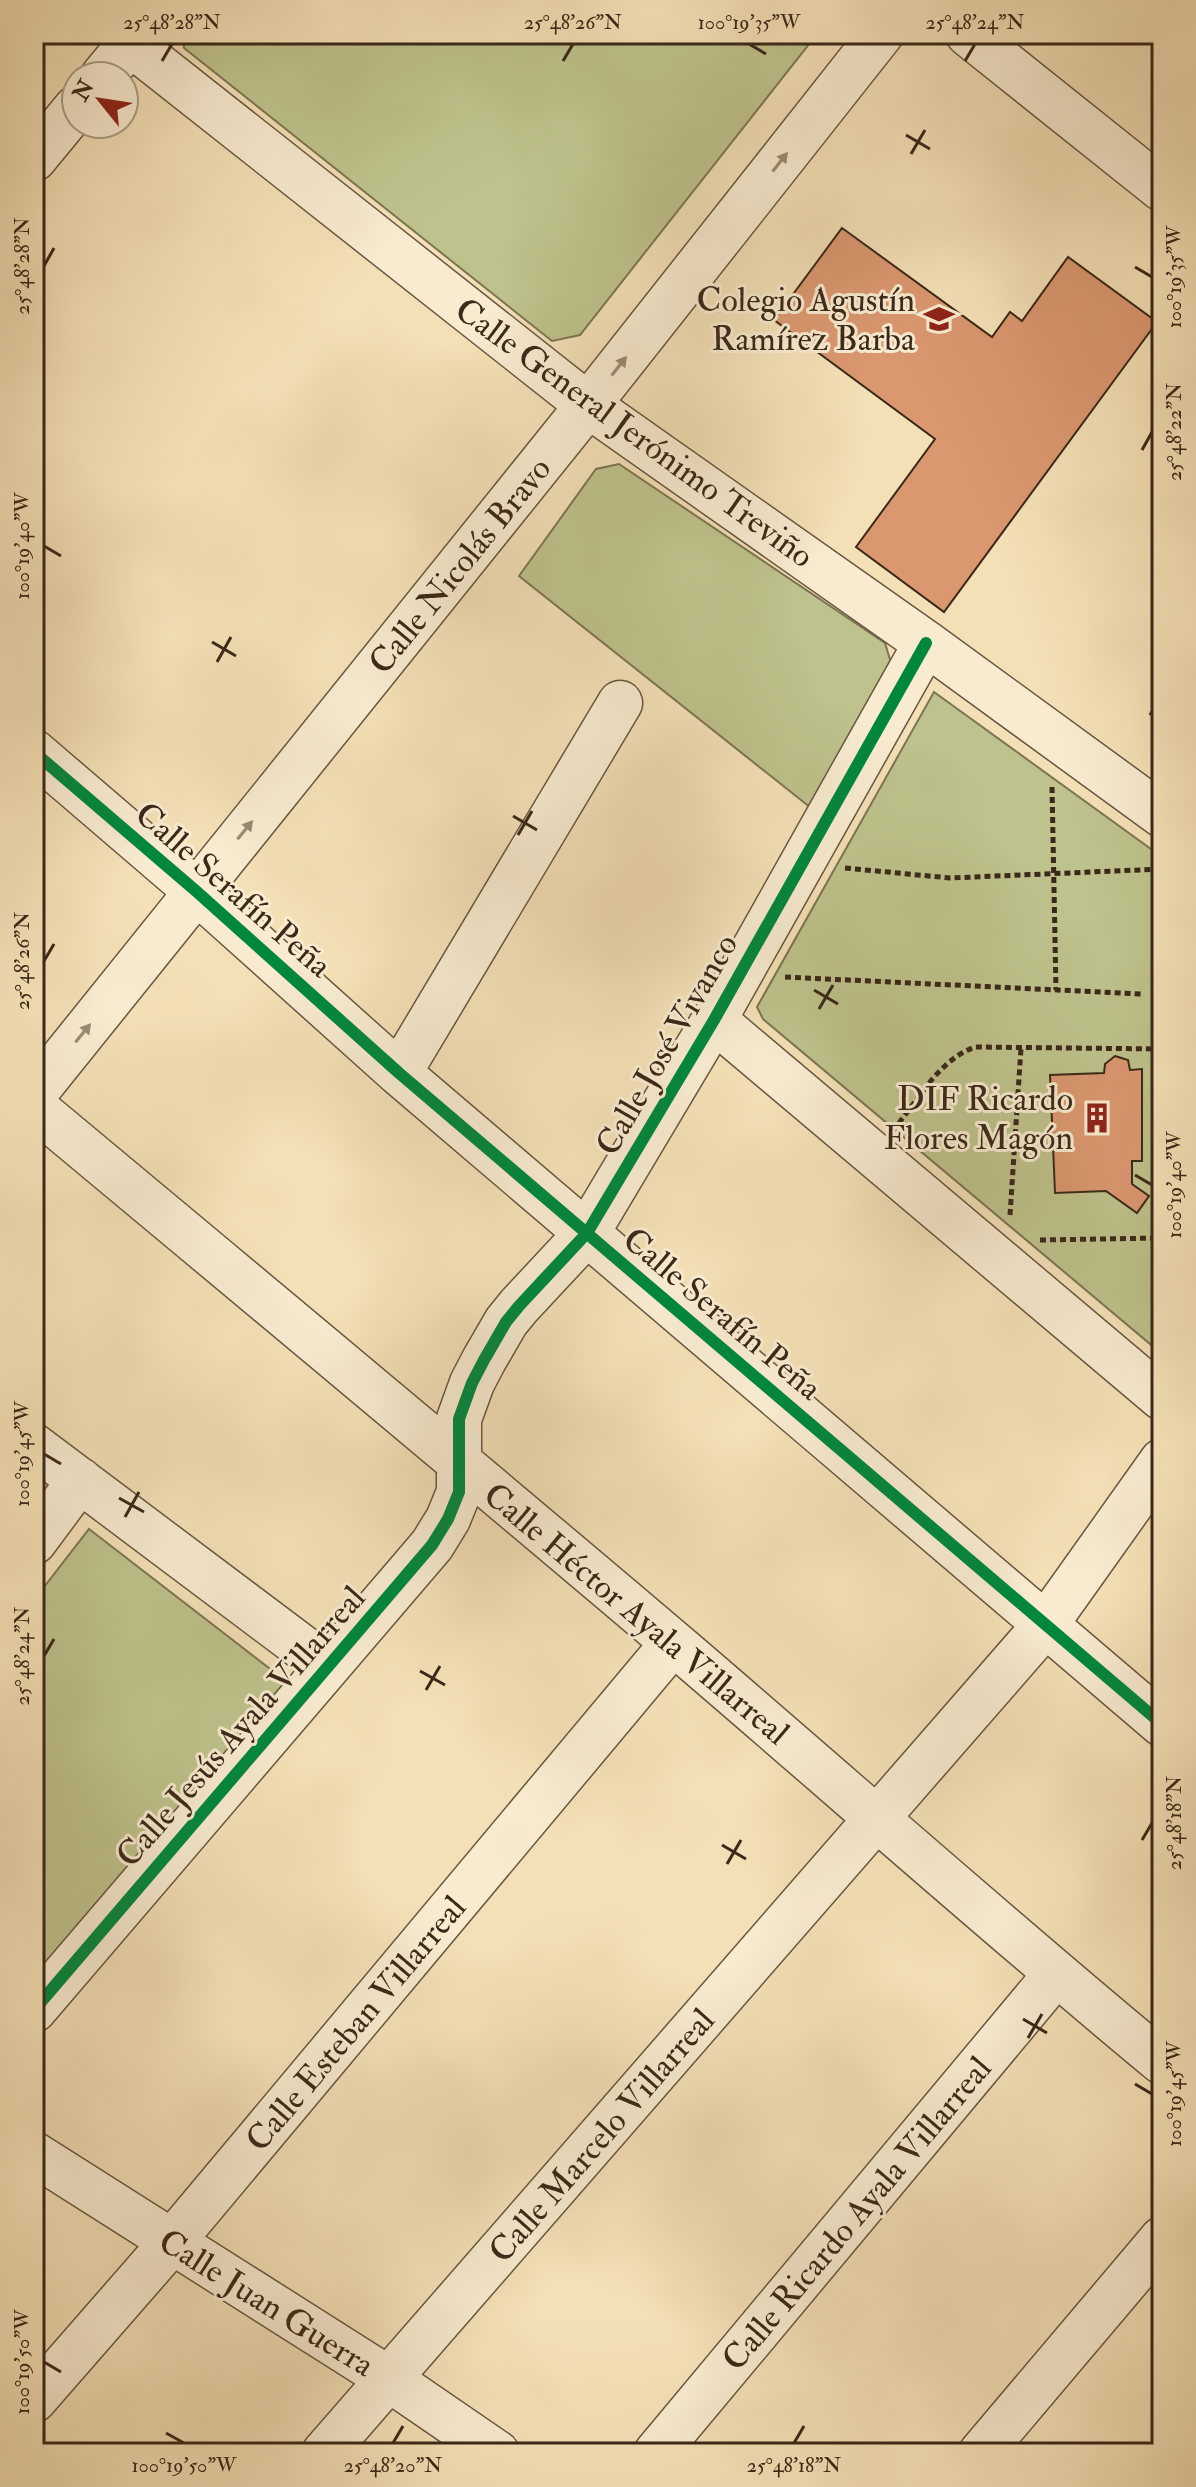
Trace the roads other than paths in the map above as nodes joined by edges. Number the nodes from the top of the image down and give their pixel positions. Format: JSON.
{"nodes":[{"id":1,"x":881,"y":34,"type":"edge"},
{"id":2,"x":968,"y":34,"type":"edge"},
{"id":3,"x":122,"y":47,"type":"edge"},
{"id":4,"x":60,"y":127,"type":"edge"},
{"id":5,"x":34,"y":159,"type":"edge"},
{"id":6,"x":1162,"y":189,"type":"edge"},
{"id":7,"x":588,"y":405,"type":"junction"},
{"id":8,"x":926,"y":643,"type":"junction"},
{"id":9,"x":620,"y":703,"type":"dead end"},
{"id":10,"x":34,"y":752,"type":"edge"},
{"id":11,"x":1162,"y":815,"type":"edge"},
{"id":12,"x":196,"y":891,"type":"junction"},
{"id":13,"x":714,"y":1020,"type":"junction"},
{"id":14,"x":399,"y":1073,"type":"junction"},
{"id":15,"x":34,"y":1094,"type":"edge"},
{"id":16,"x":34,"y":1107,"type":"edge"},
{"id":17,"x":587,"y":1233,"type":"junction"},
{"id":18,"x":1162,"y":1398,"type":"edge"},
{"id":19,"x":34,"y":1446,"type":"edge"},
{"id":20,"x":1162,"y":1461,"type":"edge"},
{"id":21,"x":460,"y":1464,"type":"junction"},
{"id":22,"x":80,"y":1480,"type":"junction"},
{"id":23,"x":34,"y":1542,"type":"edge"},
{"id":24,"x":1046,"y":1624,"type":"junction"},
{"id":25,"x":673,"y":1643,"type":"junction"},
{"id":26,"x":327,"y":1666,"type":"junction"},
{"id":27,"x":1162,"y":1724,"type":"edge"},
{"id":28,"x":878,"y":1817,"type":"junction"},
{"id":29,"x":1056,"y":1974,"type":"junction"},
{"id":30,"x":34,"y":2010,"type":"edge"},
{"id":31,"x":1162,"y":2062,"type":"edge"},
{"id":32,"x":34,"y":2154,"type":"edge"},
{"id":33,"x":1162,"y":2239,"type":"edge"},
{"id":34,"x":171,"y":2243,"type":"junction"},
{"id":35,"x":389,"y":2379,"type":"junction"},
{"id":36,"x":34,"y":2400,"type":"edge"},
{"id":37,"x":324,"y":2453,"type":"edge"},
{"id":38,"x":497,"y":2453,"type":"edge"},
{"id":39,"x":656,"y":2453,"type":"edge"},
{"id":40,"x":981,"y":2453,"type":"edge"}],
"edges":[{"from":7,"to":1,"type":"street","name":"Calle Nicolás Bravo","one_way":true},
{"from":2,"to":6,"type":"street"},
{"from":3,"to":7,"type":"street","name":"Calle General Jerónimo Treviño"},
{"from":4,"to":5,"type":"street"},
{"from":7,"to":8,"type":"street","name":"Calle General Jerónimo Treviño"},
{"from":12,"to":7,"type":"street","name":"Calle Nicolás Bravo","one_way":true},
{"from":8,"to":11,"type":"street","name":"Calle General Jerónimo Treviño"},
{"from":8,"to":13,"type":"street","name":"Calle José Vivanco"},
{"from":9,"to":14,"type":"street"},
{"from":10,"to":12,"type":"street","name":"Calle Serafín Peña"},
{"from":12,"to":14,"type":"street","name":"Calle Serafín Peña"},
{"from":15,"to":12,"type":"street","name":"Calle Nicolás Bravo","one_way":true},
{"from":13,"to":17,"type":"street","name":"Calle José Vivanco"},
{"from":13,"to":18,"type":"street"},
{"from":14,"to":17,"type":"street","name":"Calle Serafín Peña"},
{"from":16,"to":21,"type":"street","name":"Calle Héctor Ayala Villarreal"},
{"from":17,"to":21,"type":"street","name":"Calle José Vivanco"},
{"from":17,"to":24,"type":"street","name":"Calle Serafín Peña"},
{"from":19,"to":22,"type":"street"},
{"from":20,"to":24,"type":"street","name":"Calle Marcelo Villarreal"},
{"from":21,"to":25,"type":"street","name":"Calle Héctor Ayala Villarreal"},
{"from":21,"to":26,"type":"street","name":"Calle Jesús Ayala Villarreal"},
{"from":22,"to":23,"type":"street"},
{"from":22,"to":26,"type":"street"},
{"from":24,"to":27,"type":"street","name":"Calle Serafín Peña"},
{"from":24,"to":28,"type":"street","name":"Calle Marcelo Villarreal"},
{"from":25,"to":28,"type":"street","name":"Calle Héctor Ayala Villarreal"},
{"from":25,"to":34,"type":"street","name":"Calle Esteban Villarreal"},
{"from":26,"to":30,"type":"street","name":"Calle Jesús Ayala Villarreal"},
{"from":28,"to":29,"type":"street","name":"Calle Héctor Ayala Villarreal"},
{"from":28,"to":35,"type":"street","name":"Calle Marcelo Villarreal"},
{"from":29,"to":31,"type":"street","name":"Calle Héctor Ayala Villarreal"},
{"from":29,"to":39,"type":"street","name":"Calle Ricardo Ayala Villarreal"},
{"from":32,"to":34,"type":"street","name":"Calle Juan Guerra"},
{"from":33,"to":40,"type":"street"},
{"from":34,"to":35,"type":"street","name":"Calle Juan Guerra"},
{"from":34,"to":36,"type":"street","name":"Calle Esteban Villarreal"},
{"from":35,"to":37,"type":"street","name":"Calle Marcelo Villarreal"},
{"from":35,"to":38,"type":"street","name":"Calle Juan Guerra"}]}
